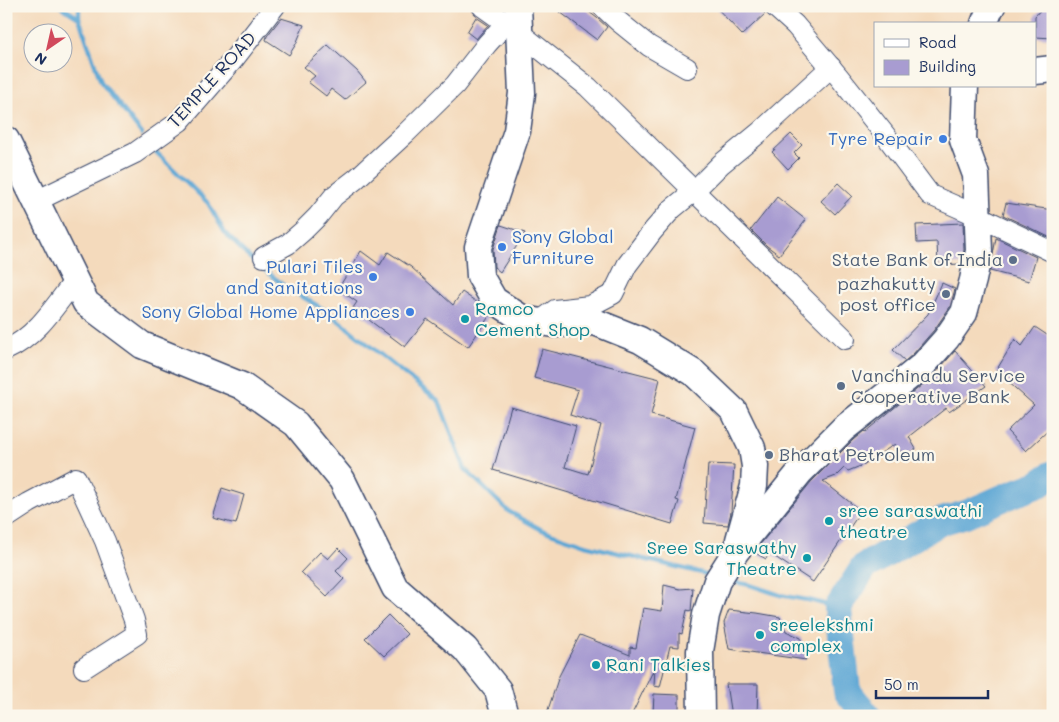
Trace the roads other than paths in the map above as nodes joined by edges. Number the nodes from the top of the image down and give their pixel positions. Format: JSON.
{"nodes":[{"id":1,"x":276,"y":6,"type":"edge"},
{"id":2,"x":482,"y":6,"type":"edge"},
{"id":3,"x":602,"y":6,"type":"edge"},
{"id":4,"x":774,"y":6,"type":"edge"},
{"id":5,"x":992,"y":6,"type":"edge"},
{"id":6,"x":515,"y":21,"type":"edge"},
{"id":7,"x":985,"y":22,"type":"edge"},
{"id":8,"x":831,"y":67,"type":"junction"},
{"id":9,"x":687,"y":68,"type":"dead end"},
{"id":10,"x":1053,"y":69,"type":"edge"},
{"id":11,"x":1036,"y":71,"type":"edge"},
{"id":12,"x":965,"y":88,"type":"edge"},
{"id":13,"x":6,"y":140,"type":"edge"},
{"id":14,"x":694,"y":191,"type":"junction"},
{"id":15,"x":36,"y":201,"type":"junction"},
{"id":16,"x":978,"y":216,"type":"junction"},
{"id":17,"x":1053,"y":252,"type":"edge"},
{"id":18,"x":264,"y":257,"type":"dead end"},
{"id":19,"x":75,"y":280,"type":"junction"},
{"id":20,"x":540,"y":321,"type":"junction"},
{"id":21,"x":845,"y":339,"type":"dead end"},
{"id":22,"x":6,"y":350,"type":"edge"},
{"id":23,"x":6,"y":518,"type":"edge"},
{"id":24,"x":736,"y":551,"type":"junction"},
{"id":25,"x":84,"y":668,"type":"dead end"},
{"id":26,"x":505,"y":716,"type":"edge"},
{"id":27,"x":701,"y":716,"type":"edge"}],
"edges":[{"from":1,"to":15,"type":"street","name":"TEMPLE ROAD"},
{"from":2,"to":6,"type":"street"},
{"from":3,"to":9,"type":"street"},
{"from":4,"to":8,"type":"street"},
{"from":5,"to":7,"type":"main road"},
{"from":6,"to":14,"type":"street"},
{"from":6,"to":18,"type":"street"},
{"from":6,"to":20,"type":"main road"},
{"from":8,"to":14,"type":"street"},
{"from":8,"to":16,"type":"street"},
{"from":10,"to":11,"type":"main road"},
{"from":12,"to":16,"type":"main road"},
{"from":13,"to":15,"type":"main road"},
{"from":14,"to":20,"type":"street"},
{"from":14,"to":21,"type":"street"},
{"from":15,"to":19,"type":"main road"},
{"from":16,"to":17,"type":"street"},
{"from":16,"to":24,"type":"main road"},
{"from":19,"to":22,"type":"street"},
{"from":19,"to":26,"type":"main road"},
{"from":20,"to":24,"type":"main road"},
{"from":23,"to":25,"type":"street"},
{"from":24,"to":27,"type":"main road"}]}
